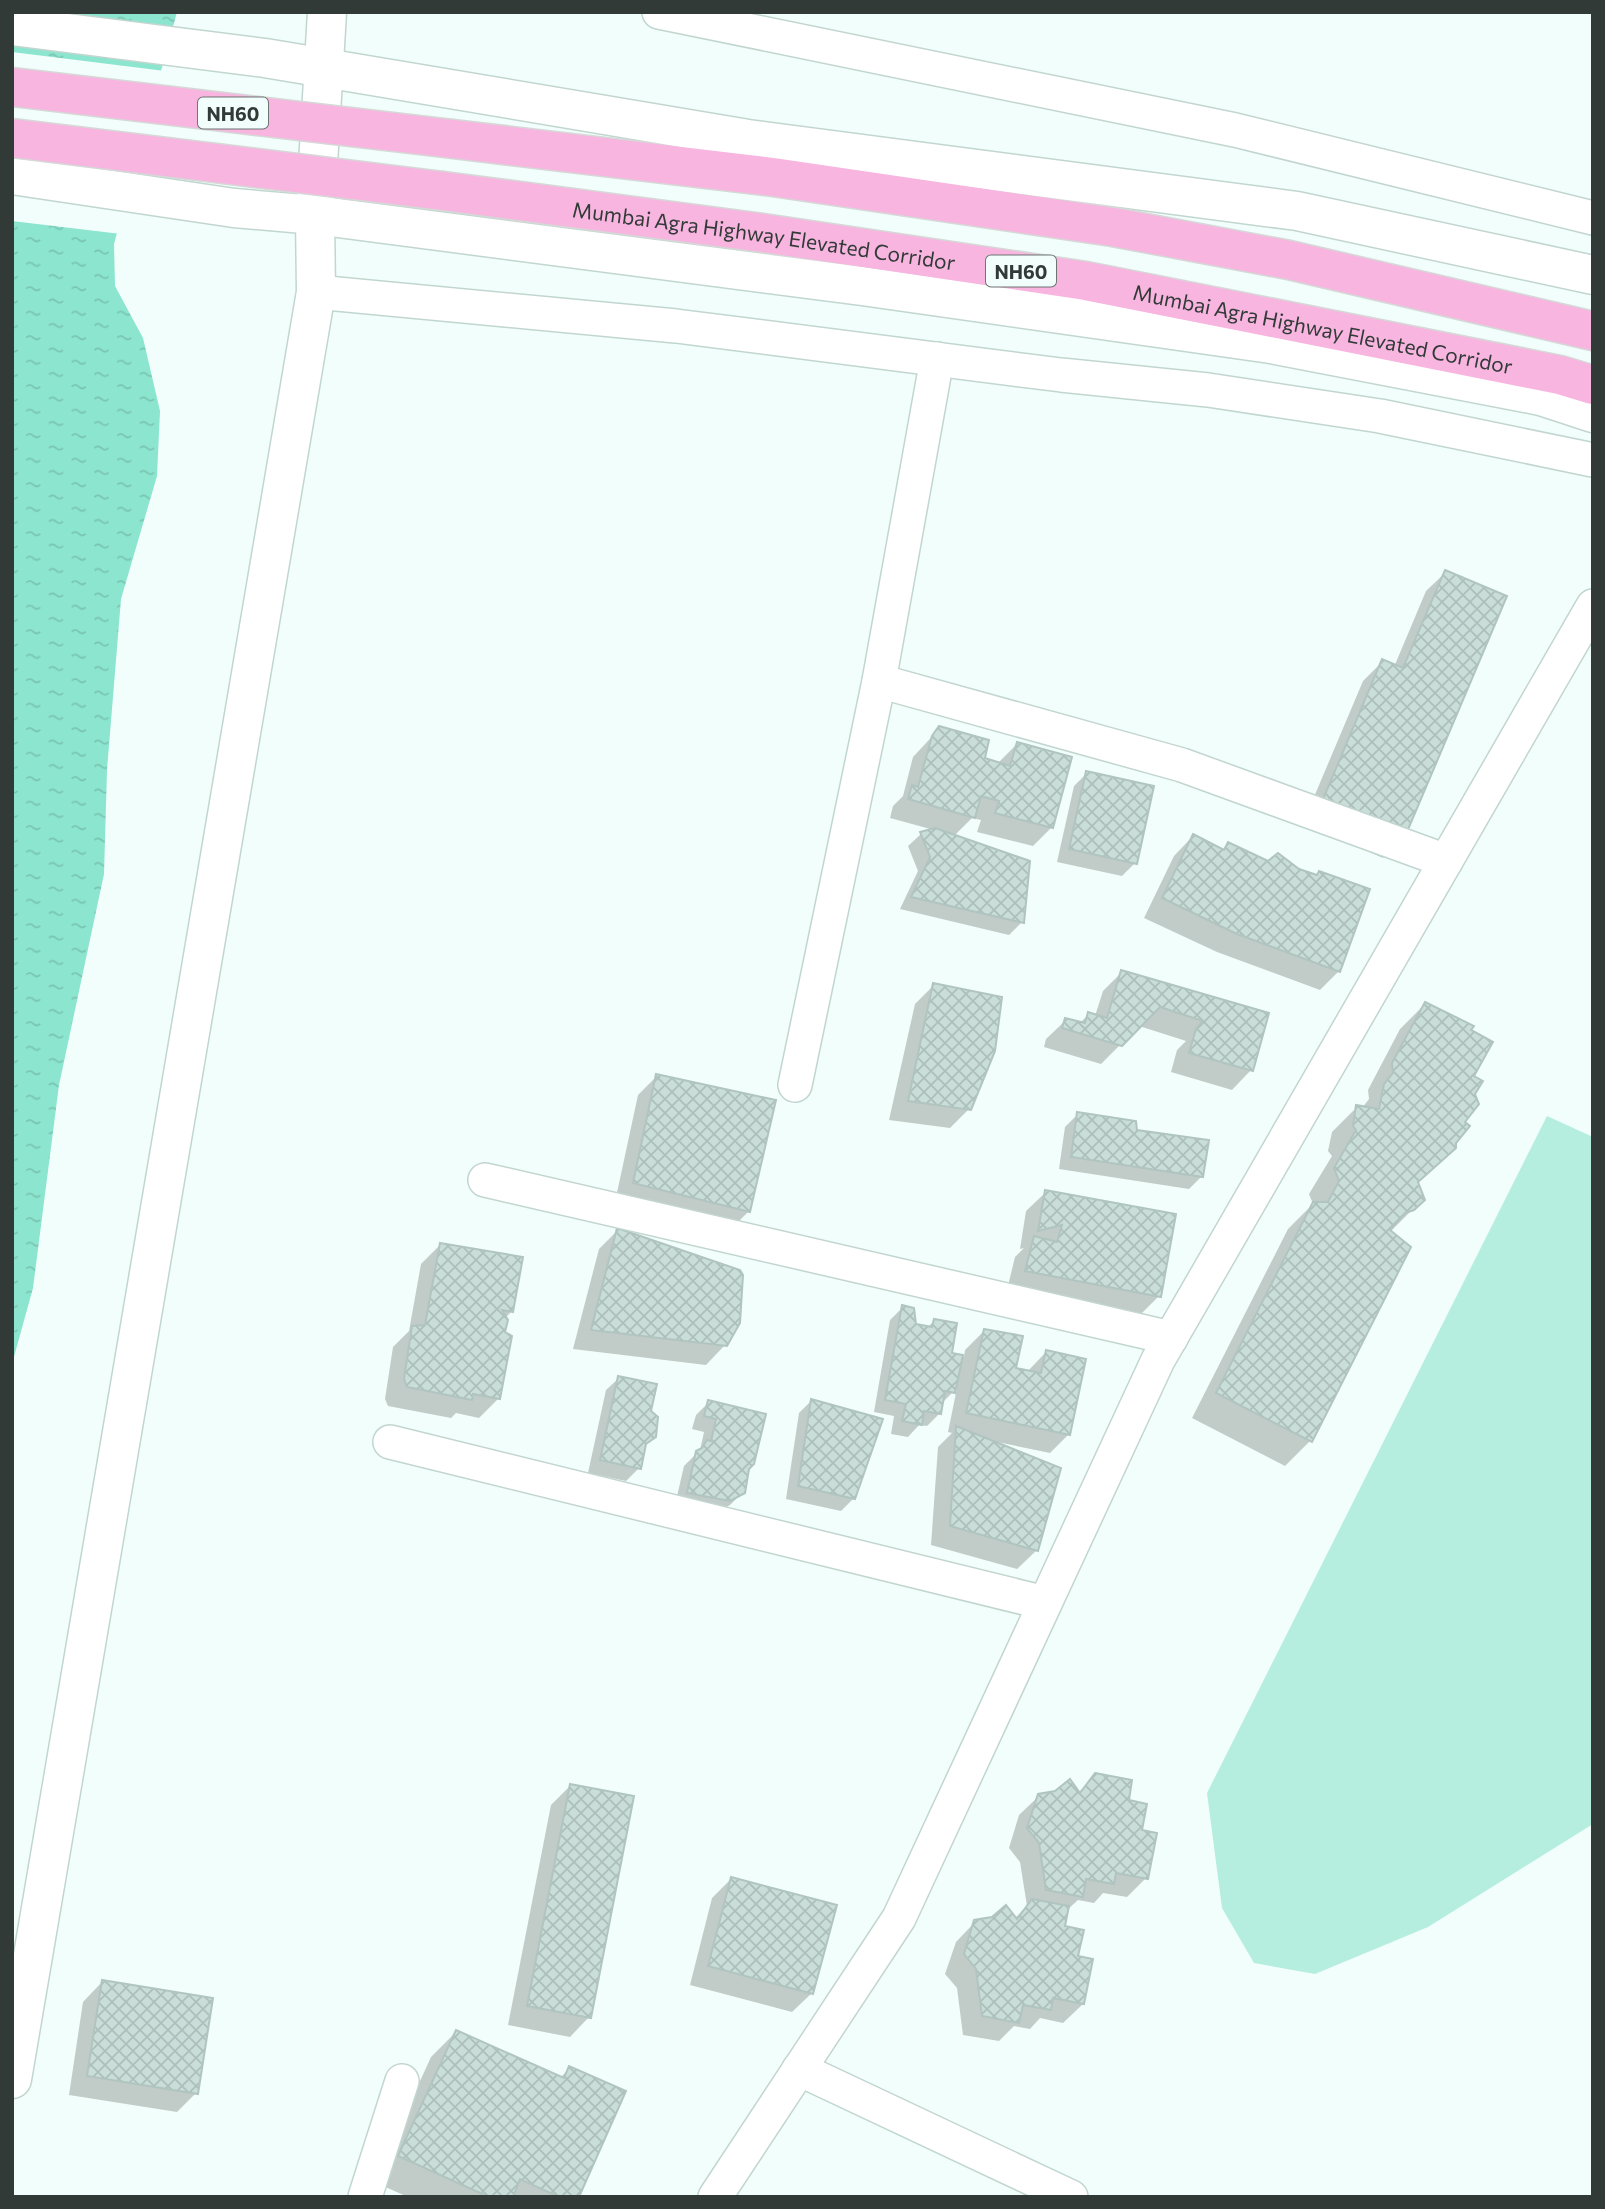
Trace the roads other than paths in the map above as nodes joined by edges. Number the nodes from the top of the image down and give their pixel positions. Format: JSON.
{"nodes":[{"id":1,"x":327,"y":12,"type":"edge"},
{"id":2,"x":659,"y":12,"type":"edge"},
{"id":3,"x":12,"y":26,"type":"edge"},
{"id":4,"x":324,"y":67,"type":"junction"},
{"id":5,"x":12,"y":88,"type":"edge"},
{"id":6,"x":12,"y":138,"type":"edge"},
{"id":7,"x":12,"y":176,"type":"edge"},
{"id":8,"x":315,"y":215,"type":"junction"},
{"id":9,"x":1593,"y":218,"type":"edge"},
{"id":10,"x":1593,"y":275,"type":"edge"},
{"id":11,"x":316,"y":292,"type":"junction"},
{"id":12,"x":1593,"y":331,"type":"edge"},
{"id":13,"x":937,"y":359,"type":"junction"},
{"id":14,"x":1593,"y":385,"type":"edge"},
{"id":15,"x":1593,"y":413,"type":"edge"},
{"id":16,"x":1593,"y":460,"type":"edge"},
{"id":17,"x":1593,"y":606,"type":"edge"},
{"id":18,"x":879,"y":681,"type":"junction"},
{"id":19,"x":1446,"y":861,"type":"junction"},
{"id":20,"x":795,"y":1085,"type":"dead end"},
{"id":21,"x":485,"y":1180,"type":"dead end"},
{"id":22,"x":1171,"y":1338,"type":"junction"},
{"id":23,"x":390,"y":1442,"type":"dead end"},
{"id":24,"x":1045,"y":1604,"type":"junction"},
{"id":25,"x":799,"y":2069,"type":"junction"},
{"id":26,"x":12,"y":2079,"type":"edge"},
{"id":27,"x":402,"y":2081,"type":"dead end"},
{"id":28,"x":365,"y":2197,"type":"edge"},
{"id":29,"x":715,"y":2197,"type":"edge"},
{"id":30,"x":1071,"y":2197,"type":"edge"}],
"edges":[{"from":1,"to":4,"type":"street"},
{"from":2,"to":9,"type":"street"},
{"from":3,"to":4,"type":"street"},
{"from":4,"to":8,"type":"street"},
{"from":4,"to":10,"type":"street"},
{"from":5,"to":12,"type":"highway","number":"NH60","bridge":true},
{"from":6,"to":14,"type":"highway","name":"Mumbai Agra Highway Elevated Corridor","number":"NH60","bridge":true},
{"from":7,"to":8,"type":"street"},
{"from":8,"to":11,"type":"street"},
{"from":8,"to":15,"type":"street"},
{"from":11,"to":13,"type":"street"},
{"from":11,"to":26,"type":"street"},
{"from":13,"to":16,"type":"street"},
{"from":13,"to":18,"type":"street"},
{"from":17,"to":19,"type":"street"},
{"from":18,"to":19,"type":"street"},
{"from":18,"to":20,"type":"street"},
{"from":19,"to":22,"type":"street"},
{"from":21,"to":22,"type":"street"},
{"from":22,"to":24,"type":"street"},
{"from":23,"to":24,"type":"street"},
{"from":24,"to":25,"type":"street"},
{"from":25,"to":29,"type":"street"},
{"from":25,"to":30,"type":"street"},
{"from":27,"to":28,"type":"street"}]}
